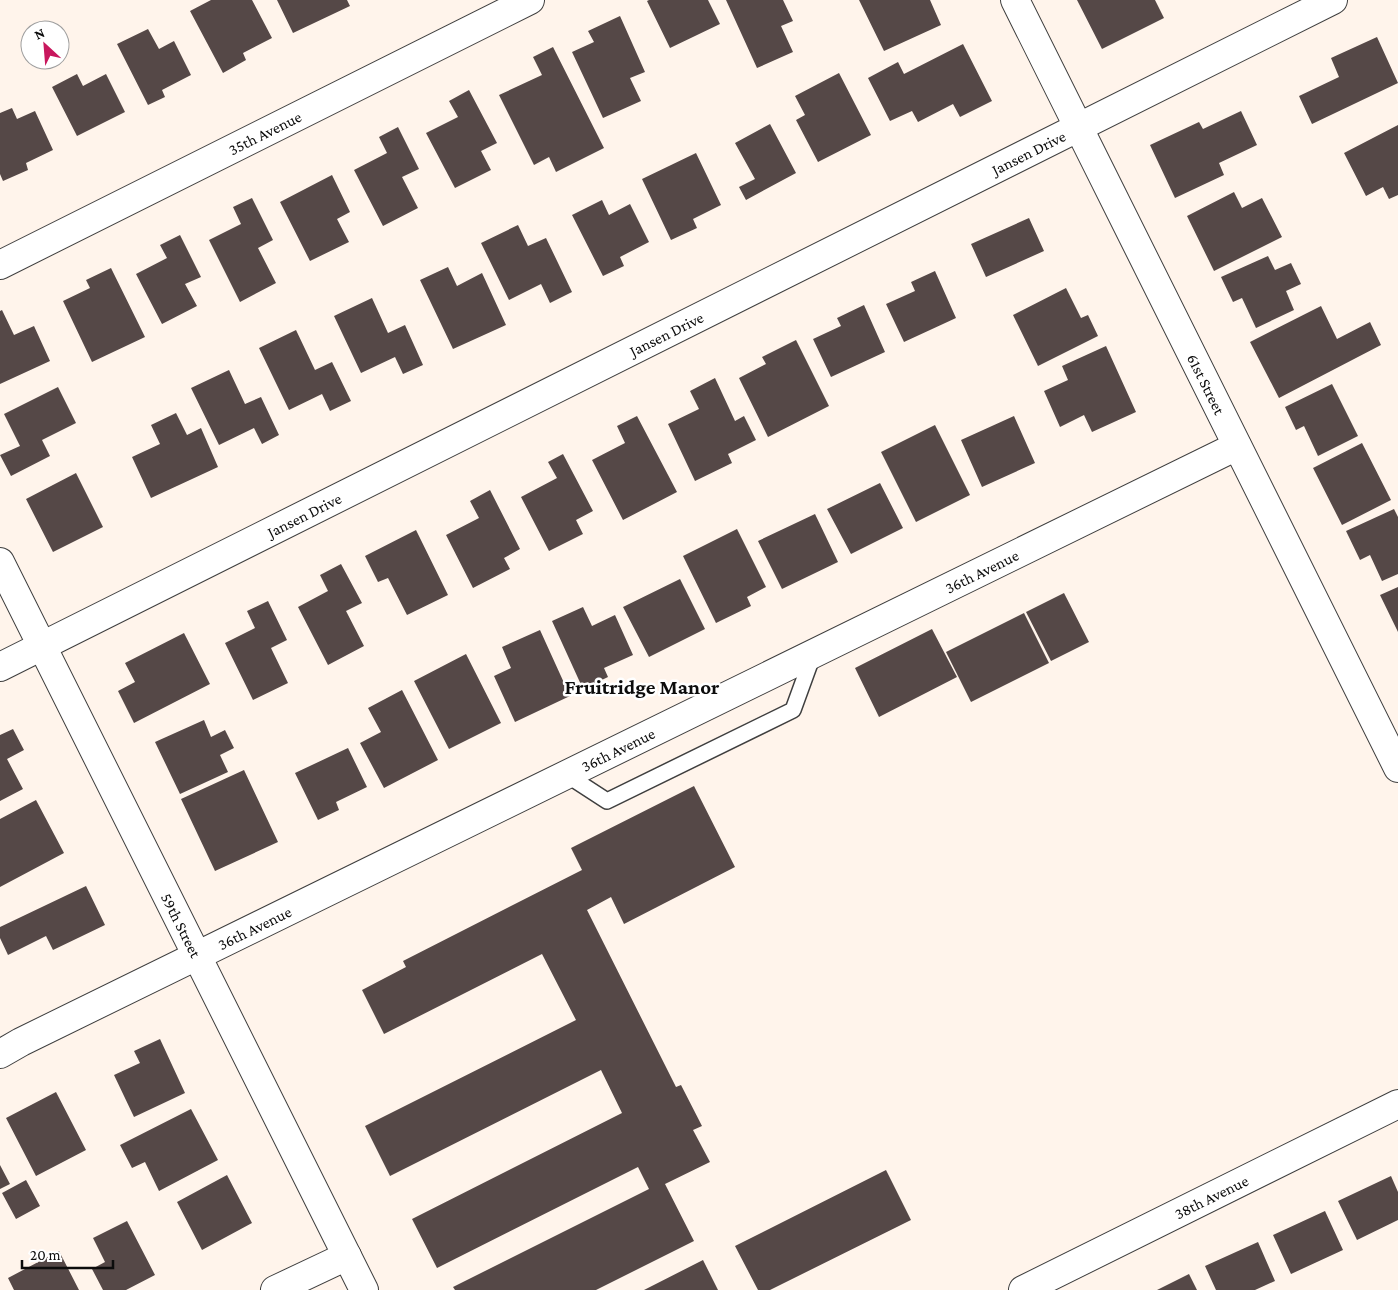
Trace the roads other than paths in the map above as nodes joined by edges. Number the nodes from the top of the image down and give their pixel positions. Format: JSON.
{"nodes":[{"id":1,"x":530,"y":0,"type":"edge"},
{"id":2,"x":1015,"y":0,"type":"edge"},
{"id":3,"x":1333,"y":0,"type":"edge"},
{"id":4,"x":1079,"y":127,"type":"junction"},
{"id":5,"x":0,"y":265,"type":"edge"},
{"id":6,"x":1237,"y":446,"type":"junction"},
{"id":7,"x":0,"y":562,"type":"edge"},
{"id":8,"x":42,"y":646,"type":"junction"},
{"id":9,"x":813,"y":654,"type":"junction"},
{"id":10,"x":0,"y":667,"type":"edge"},
{"id":11,"x":1398,"y":768,"type":"edge"},
{"id":12,"x":567,"y":775,"type":"junction"},
{"id":13,"x":197,"y":956,"type":"junction"},
{"id":14,"x":0,"y":1054,"type":"edge"},
{"id":15,"x":1398,"y":1104,"type":"edge"},
{"id":16,"x":347,"y":1256,"type":"junction"},
{"id":17,"x":275,"y":1290,"type":"edge"},
{"id":18,"x":364,"y":1290,"type":"edge"},
{"id":19,"x":1023,"y":1290,"type":"edge"}],
"edges":[{"from":1,"to":5,"type":"street","name":"35th Avenue"},
{"from":2,"to":4,"type":"street","name":"61st Street"},
{"from":3,"to":4,"type":"street","name":"Jansen Drive"},
{"from":4,"to":6,"type":"street","name":"61st Street"},
{"from":4,"to":8,"type":"street","name":"Jansen Drive"},
{"from":6,"to":9,"type":"street","name":"36th Avenue"},
{"from":6,"to":11,"type":"street","name":"61st Street"},
{"from":7,"to":8,"type":"street","name":"59th Street"},
{"from":8,"to":10,"type":"street","name":"Jansen Drive"},
{"from":8,"to":13,"type":"street","name":"59th Street"},
{"from":9,"to":12,"type":"street","name":"36th Avenue"},
{"from":9,"to":12,"type":"lane"},
{"from":12,"to":13,"type":"street","name":"36th Avenue"},
{"from":13,"to":14,"type":"street","name":"36th Avenue"},
{"from":13,"to":16,"type":"street","name":"59th Street"},
{"from":15,"to":19,"type":"street","name":"38th Avenue"},
{"from":16,"to":17,"type":"street"},
{"from":16,"to":18,"type":"street","name":"59th Street"}]}
